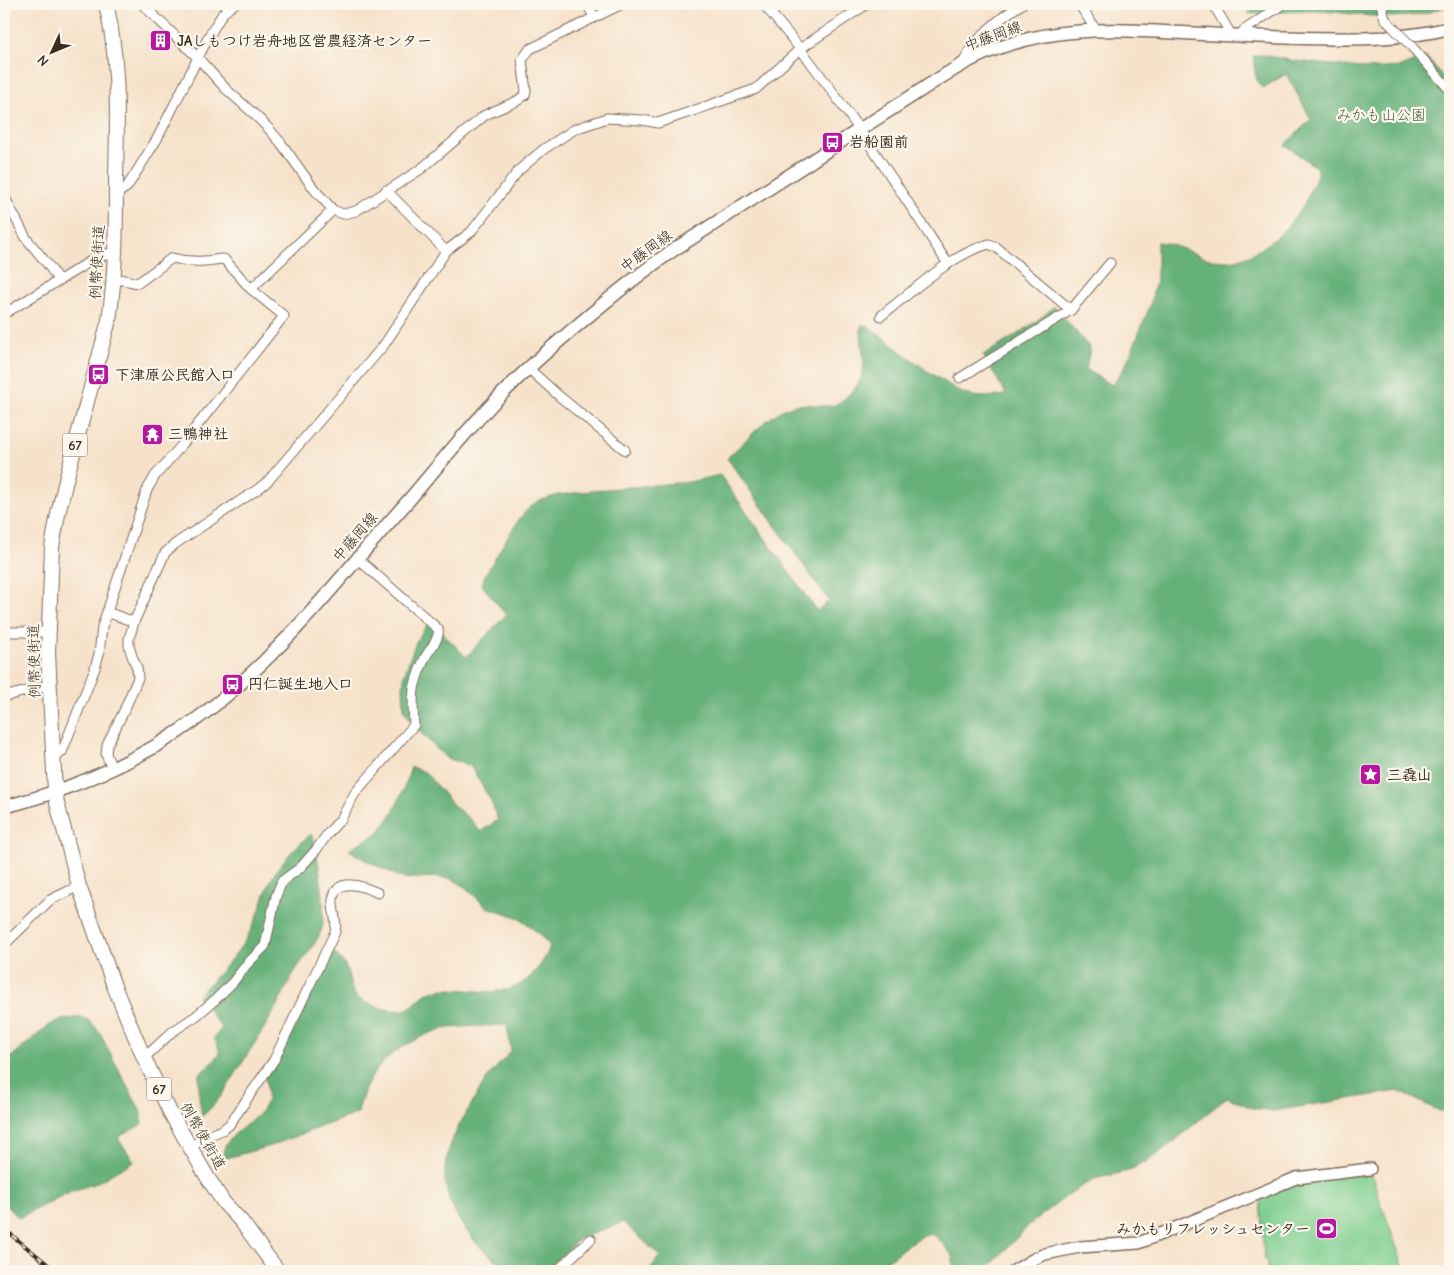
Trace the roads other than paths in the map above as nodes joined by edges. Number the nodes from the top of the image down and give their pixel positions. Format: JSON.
{"nodes":[{"id":1,"x":106,"y":4,"type":"edge"},
{"id":2,"x":142,"y":4,"type":"edge"},
{"id":3,"x":234,"y":4,"type":"edge"},
{"id":4,"x":587,"y":4,"type":"edge"},
{"id":5,"x":622,"y":4,"type":"edge"},
{"id":6,"x":763,"y":4,"type":"edge"},
{"id":7,"x":867,"y":4,"type":"edge"},
{"id":8,"x":1022,"y":4,"type":"edge"},
{"id":9,"x":1079,"y":4,"type":"edge"},
{"id":10,"x":1213,"y":4,"type":"edge"},
{"id":11,"x":1283,"y":4,"type":"edge"},
{"id":12,"x":1381,"y":4,"type":"edge"},
{"id":13,"x":594,"y":17,"type":"junction"},
{"id":14,"x":1450,"y":28,"type":"edge"},
{"id":15,"x":1096,"y":30,"type":"junction"},
{"id":16,"x":1237,"y":36,"type":"junction"},
{"id":17,"x":801,"y":48,"type":"junction"},
{"id":18,"x":198,"y":57,"type":"junction"},
{"id":19,"x":963,"y":64,"type":"junction"},
{"id":20,"x":1450,"y":90,"type":"edge"},
{"id":21,"x":858,"y":130,"type":"junction"},
{"id":22,"x":386,"y":190,"type":"junction"},
{"id":23,"x":116,"y":194,"type":"junction"},
{"id":24,"x":4,"y":196,"type":"edge"},
{"id":25,"x":333,"y":210,"type":"junction"},
{"id":26,"x":116,"y":251,"type":"junction"},
{"id":27,"x":446,"y":251,"type":"junction"},
{"id":28,"x":1110,"y":263,"type":"dead end"},
{"id":29,"x":948,"y":264,"type":"junction"},
{"id":30,"x":114,"y":278,"type":"junction"},
{"id":31,"x":59,"y":281,"type":"junction"},
{"id":32,"x":251,"y":289,"type":"junction"},
{"id":33,"x":1071,"y":310,"type":"junction"},
{"id":34,"x":4,"y":314,"type":"edge"},
{"id":35,"x":881,"y":316,"type":"dead end"},
{"id":36,"x":528,"y":368,"type":"junction"},
{"id":37,"x":960,"y":378,"type":"dead end"},
{"id":38,"x":625,"y":450,"type":"dead end"},
{"id":39,"x":358,"y":559,"type":"junction"},
{"id":40,"x":107,"y":612,"type":"junction"},
{"id":41,"x":134,"y":622,"type":"junction"},
{"id":42,"x":48,"y":632,"type":"junction"},
{"id":43,"x":4,"y":634,"type":"edge"},
{"id":44,"x":50,"y":684,"type":"junction"},
{"id":45,"x":4,"y":694,"type":"edge"},
{"id":46,"x":53,"y":760,"type":"junction"},
{"id":47,"x":112,"y":769,"type":"junction"},
{"id":48,"x":55,"y":792,"type":"junction"},
{"id":49,"x":4,"y":807,"type":"edge"},
{"id":50,"x":79,"y":886,"type":"junction"},
{"id":51,"x":378,"y":893,"type":"dead end"},
{"id":52,"x":4,"y":945,"type":"edge"},
{"id":53,"x":144,"y":1058,"type":"junction"},
{"id":54,"x":190,"y":1148,"type":"junction"},
{"id":55,"x":1370,"y":1169,"type":"dead end"},
{"id":56,"x":591,"y":1240,"type":"dead end"},
{"id":57,"x":278,"y":1271,"type":"edge"},
{"id":58,"x":556,"y":1271,"type":"edge"},
{"id":59,"x":1014,"y":1271,"type":"edge"}],
"edges":[{"from":1,"to":23,"type":"main road","name":"例幣使街道","number":"67"},
{"from":2,"to":18,"type":"street"},
{"from":3,"to":18,"type":"street"},
{"from":4,"to":13,"type":"street"},
{"from":5,"to":13,"type":"street"},
{"from":6,"to":17,"type":"street"},
{"from":7,"to":17,"type":"street"},
{"from":8,"to":19,"type":"street"},
{"from":9,"to":15,"type":"street"},
{"from":10,"to":16,"type":"street"},
{"from":11,"to":16,"type":"street"},
{"from":12,"to":20,"type":"street","bridge":true},
{"from":13,"to":22,"type":"street"},
{"from":14,"to":16,"type":"main road","name":"中藤岡線"},
{"from":15,"to":16,"type":"main road","name":"中藤岡線"},
{"from":15,"to":19,"type":"main road","name":"中藤岡線"},
{"from":17,"to":21,"type":"street"},
{"from":17,"to":27,"type":"street"},
{"from":18,"to":23,"type":"street"},
{"from":18,"to":25,"type":"street"},
{"from":19,"to":21,"type":"main road","name":"中藤岡線"},
{"from":21,"to":29,"type":"street"},
{"from":21,"to":36,"type":"main road","name":"中藤岡線"},
{"from":22,"to":25,"type":"street"},
{"from":22,"to":27,"type":"street"},
{"from":23,"to":26,"type":"main road","name":"例幣使街道","number":"67"},
{"from":24,"to":31,"type":"street"},
{"from":25,"to":32,"type":"street"},
{"from":26,"to":30,"type":"main road","name":"例幣使街道","number":"67"},
{"from":26,"to":31,"type":"street"},
{"from":27,"to":41,"type":"street"},
{"from":28,"to":33,"type":"street"},
{"from":29,"to":33,"type":"street"},
{"from":29,"to":35,"type":"street"},
{"from":30,"to":32,"type":"street"},
{"from":30,"to":42,"type":"main road","name":"例幣使街道","number":"67"},
{"from":31,"to":34,"type":"street"},
{"from":32,"to":40,"type":"street"},
{"from":33,"to":37,"type":"street"},
{"from":36,"to":38,"type":"street"},
{"from":36,"to":39,"type":"main road","name":"中藤岡線"},
{"from":39,"to":47,"type":"main road","name":"中藤岡線"},
{"from":39,"to":53,"type":"street"},
{"from":40,"to":41,"type":"street"},
{"from":40,"to":46,"type":"street"},
{"from":41,"to":47,"type":"street"},
{"from":42,"to":43,"type":"street"},
{"from":42,"to":44,"type":"main road","name":"例幣使街道","number":"67"},
{"from":44,"to":45,"type":"street"},
{"from":44,"to":46,"type":"main road","name":"例幣使街道","number":"67"},
{"from":46,"to":48,"type":"main road","name":"例幣使街道","number":"67"},
{"from":47,"to":48,"type":"main road","name":"中藤岡線"},
{"from":48,"to":49,"type":"main road","name":"中藤岡線"},
{"from":48,"to":50,"type":"main road","name":"例幣使街道","number":"67"},
{"from":50,"to":52,"type":"street"},
{"from":50,"to":53,"type":"main road","name":"例幣使街道","number":"67"},
{"from":51,"to":54,"type":"street"},
{"from":53,"to":54,"type":"main road","name":"例幣使街道","number":"67"},
{"from":54,"to":57,"type":"main road","name":"例幣使街道","number":"67"},
{"from":55,"to":59,"type":"street"},
{"from":56,"to":58,"type":"street"}]}
